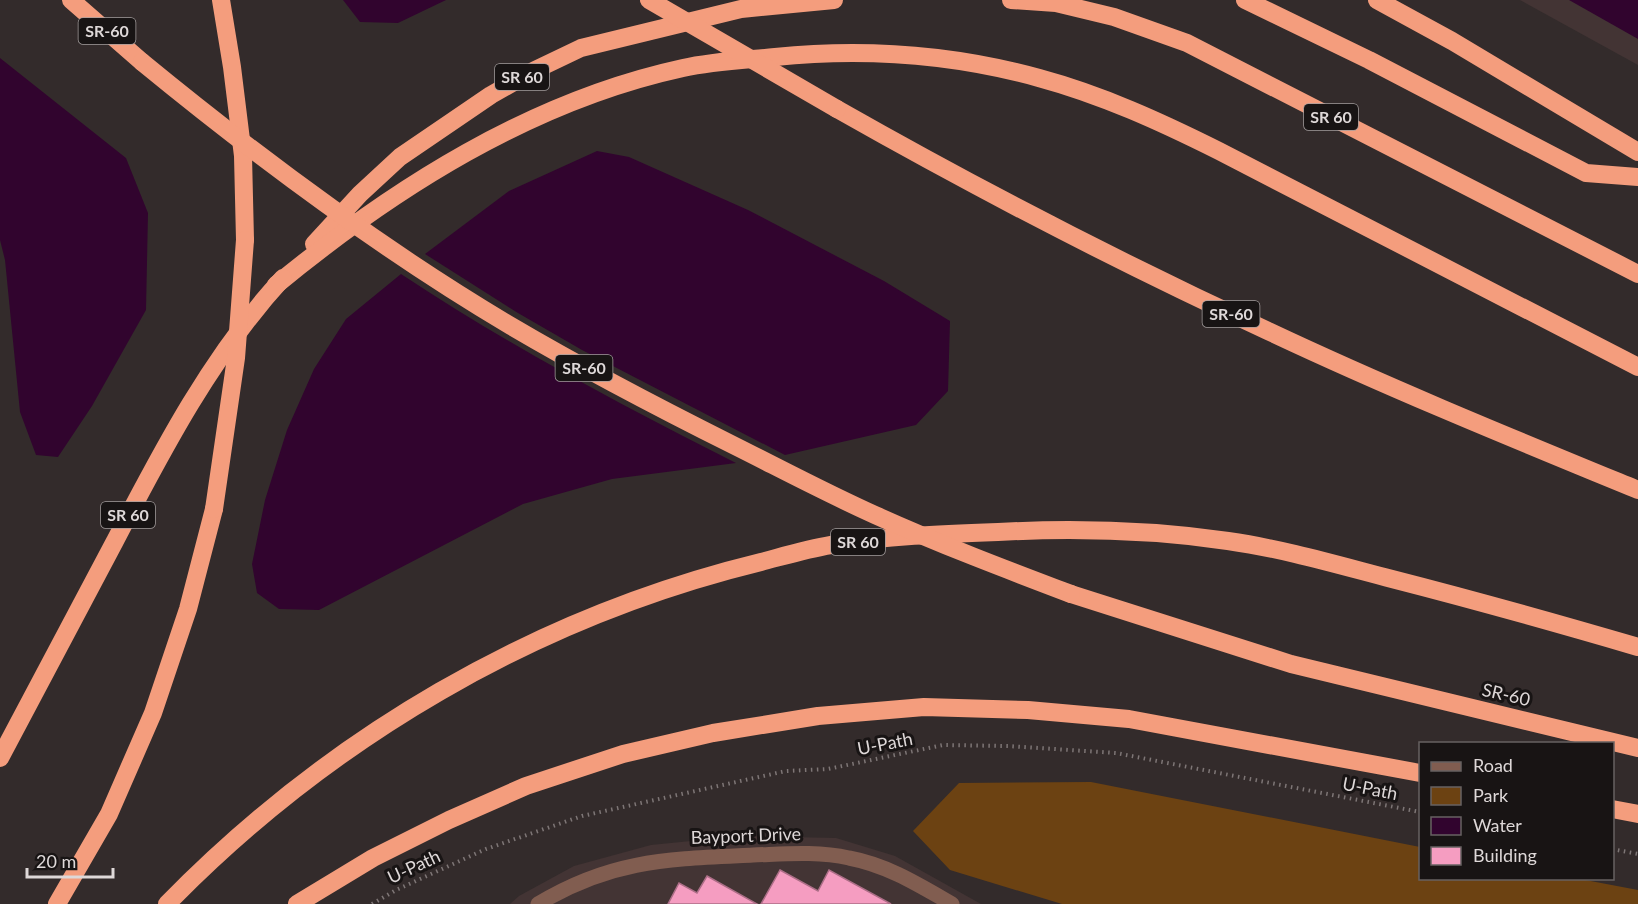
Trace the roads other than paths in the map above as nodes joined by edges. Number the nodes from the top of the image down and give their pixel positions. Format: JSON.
{"nodes":[{"id":1,"x":71,"y":0,"type":"edge"},
{"id":2,"x":221,"y":0,"type":"edge"},
{"id":3,"x":650,"y":0,"type":"edge"},
{"id":4,"x":834,"y":0,"type":"edge"},
{"id":5,"x":1011,"y":0,"type":"edge"},
{"id":6,"x":1245,"y":0,"type":"edge"},
{"id":7,"x":1377,"y":0,"type":"edge"},
{"id":8,"x":1638,"y":152,"type":"edge"},
{"id":9,"x":1638,"y":177,"type":"edge"},
{"id":10,"x":1638,"y":274,"type":"edge"},
{"id":11,"x":276,"y":285,"type":"junction"},
{"id":12,"x":1638,"y":367,"type":"edge"},
{"id":13,"x":1638,"y":490,"type":"edge"},
{"id":14,"x":1638,"y":646,"type":"edge"},
{"id":15,"x":1613,"y":742,"type":"edge"},
{"id":16,"x":1614,"y":742,"type":"edge"},
{"id":17,"x":1638,"y":748,"type":"edge"},
{"id":18,"x":0,"y":758,"type":"edge"},
{"id":19,"x":1419,"y":773,"type":"edge"},
{"id":20,"x":1614,"y":809,"type":"edge"},
{"id":21,"x":1638,"y":814,"type":"edge"},
{"id":22,"x":57,"y":904,"type":"edge"},
{"id":23,"x":167,"y":904,"type":"edge"},
{"id":24,"x":297,"y":904,"type":"edge"},
{"id":25,"x":538,"y":904,"type":"edge"},
{"id":26,"x":952,"y":904,"type":"edge"}],
"edges":[{"from":1,"to":15,"type":"highway","name":"SR-60","number":"SR-60","bridge":true},
{"from":2,"to":22,"type":"highway","bridge":true},
{"from":3,"to":13,"type":"highway","name":"SR-60","number":"SR-60","bridge":true},
{"from":4,"to":11,"type":"highway","number":"SR 60"},
{"from":5,"to":10,"type":"highway","number":"SR 60"},
{"from":6,"to":9,"type":"highway"},
{"from":7,"to":8,"type":"highway"},
{"from":11,"to":12,"type":"highway"},
{"from":11,"to":18,"type":"highway","number":"SR 60"},
{"from":14,"to":23,"type":"highway","number":"SR 60"},
{"from":16,"to":17,"type":"highway","name":"SR-60","number":"SR-60","bridge":true},
{"from":19,"to":24,"type":"highway"},
{"from":20,"to":21,"type":"highway"},
{"from":25,"to":26,"type":"street","name":"Bayport Drive"}]}
